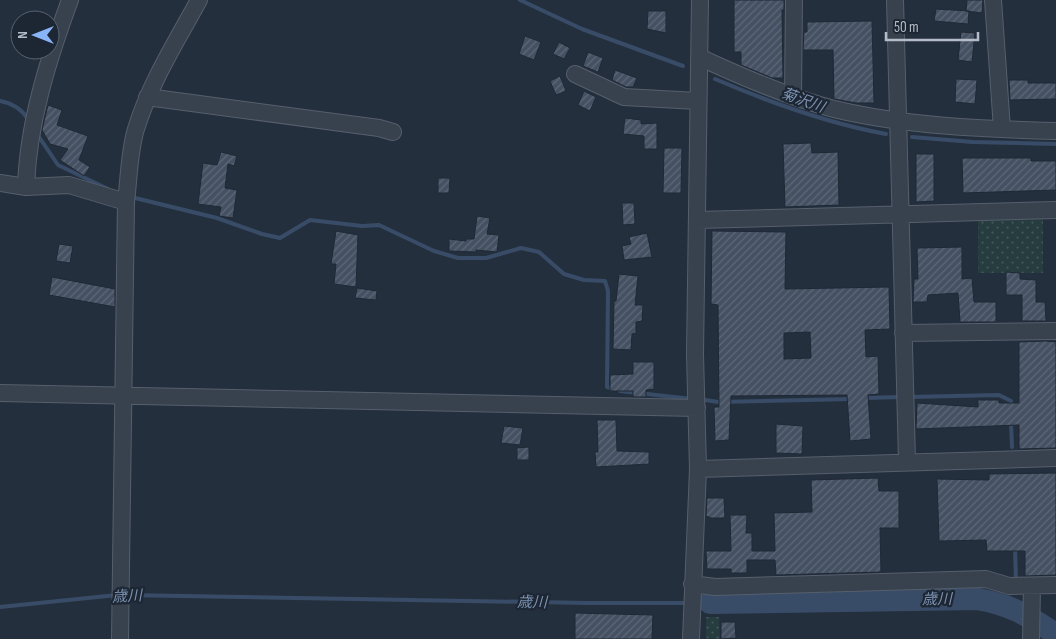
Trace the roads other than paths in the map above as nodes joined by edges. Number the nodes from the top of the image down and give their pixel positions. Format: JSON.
{"nodes":[{"id":1,"x":70,"y":0,"type":"edge"},
{"id":2,"x":199,"y":0,"type":"edge"},
{"id":3,"x":700,"y":0,"type":"edge"},
{"id":4,"x":794,"y":0,"type":"edge"},
{"id":5,"x":896,"y":0,"type":"edge"},
{"id":6,"x":992,"y":0,"type":"edge"},
{"id":7,"x":699,"y":57,"type":"junction"},
{"id":8,"x":575,"y":74,"type":"dead end"},
{"id":9,"x":793,"y":96,"type":"junction"},
{"id":10,"x":147,"y":97,"type":"junction"},
{"id":11,"x":698,"y":101,"type":"junction"},
{"id":12,"x":898,"y":120,"type":"junction"},
{"id":13,"x":1002,"y":129,"type":"junction"},
{"id":14,"x":1056,"y":131,"type":"edge"},
{"id":15,"x":393,"y":132,"type":"dead end"},
{"id":16,"x":0,"y":183,"type":"edge"},
{"id":17,"x":26,"y":187,"type":"junction"},
{"id":18,"x":126,"y":202,"type":"junction"},
{"id":19,"x":1056,"y":210,"type":"edge"},
{"id":20,"x":900,"y":214,"type":"junction"},
{"id":21,"x":697,"y":220,"type":"junction"},
{"id":22,"x":1056,"y":331,"type":"edge"},
{"id":23,"x":903,"y":333,"type":"junction"},
{"id":24,"x":0,"y":393,"type":"edge"},
{"id":25,"x":124,"y":397,"type":"junction"},
{"id":26,"x":697,"y":408,"type":"junction"},
{"id":27,"x":1056,"y":458,"type":"edge"},
{"id":28,"x":907,"y":461,"type":"junction"},
{"id":29,"x":698,"y":469,"type":"junction"},
{"id":30,"x":1056,"y":585,"type":"edge"},
{"id":31,"x":1032,"y":586,"type":"junction"},
{"id":32,"x":691,"y":598,"type":"junction"},
{"id":33,"x":1031,"y":631,"type":"edge"},
{"id":34,"x":120,"y":639,"type":"edge"},
{"id":35,"x":691,"y":639,"type":"edge"}],
"edges":[{"from":1,"to":17,"type":"street"},
{"from":2,"to":10,"type":"street"},
{"from":3,"to":7,"type":"street"},
{"from":4,"to":9,"type":"street"},
{"from":5,"to":12,"type":"street"},
{"from":6,"to":13,"type":"street"},
{"from":7,"to":9,"type":"street"},
{"from":7,"to":11,"type":"street"},
{"from":8,"to":11,"type":"street"},
{"from":9,"to":12,"type":"street"},
{"from":10,"to":15,"type":"street"},
{"from":10,"to":18,"type":"street"},
{"from":11,"to":21,"type":"street"},
{"from":12,"to":13,"type":"street"},
{"from":12,"to":20,"type":"street"},
{"from":13,"to":14,"type":"street"},
{"from":16,"to":17,"type":"street"},
{"from":17,"to":18,"type":"street"},
{"from":18,"to":25,"type":"street"},
{"from":19,"to":20,"type":"street"},
{"from":20,"to":21,"type":"street"},
{"from":20,"to":23,"type":"street"},
{"from":21,"to":26,"type":"street"},
{"from":22,"to":23,"type":"street"},
{"from":23,"to":28,"type":"street"},
{"from":24,"to":25,"type":"street"},
{"from":25,"to":26,"type":"street"},
{"from":25,"to":34,"type":"street"},
{"from":26,"to":29,"type":"street"},
{"from":27,"to":28,"type":"street"},
{"from":28,"to":29,"type":"street"},
{"from":29,"to":32,"type":"street"},
{"from":30,"to":31,"type":"street"},
{"from":31,"to":32,"type":"street"},
{"from":31,"to":33,"type":"street"},
{"from":32,"to":35,"type":"street"}]}
